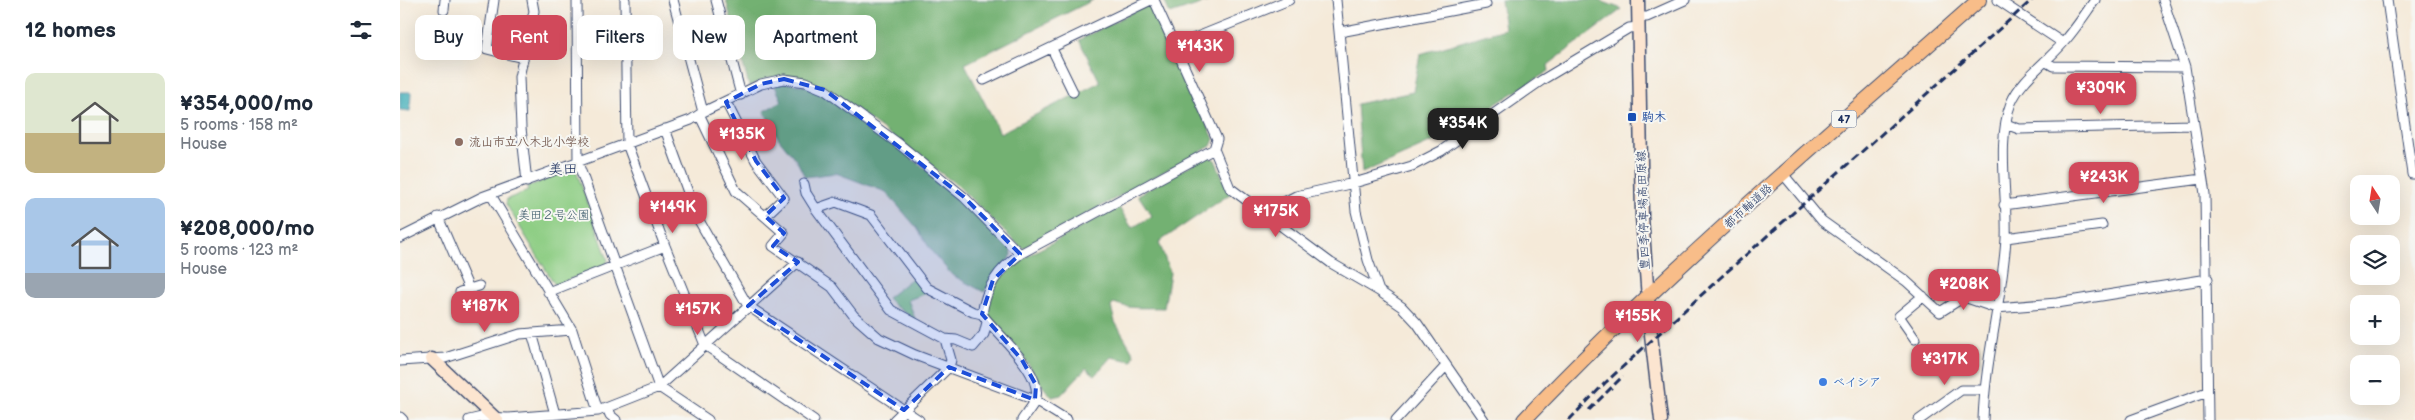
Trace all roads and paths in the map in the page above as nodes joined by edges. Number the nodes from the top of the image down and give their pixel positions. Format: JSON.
{"nodes":[{"id":1,"x":494,"y":0,"type":"edge"},
{"id":2,"x":532,"y":0,"type":"edge"},
{"id":3,"x":577,"y":0,"type":"edge"},
{"id":4,"x":625,"y":0,"type":"edge"},
{"id":5,"x":673,"y":0,"type":"edge"},
{"id":6,"x":716,"y":0,"type":"edge"},
{"id":7,"x":1153,"y":0,"type":"edge"},
{"id":8,"x":1289,"y":0,"type":"edge"},
{"id":9,"x":1336,"y":0,"type":"edge"},
{"id":10,"x":1638,"y":0,"type":"edge"},
{"id":11,"x":1684,"y":0,"type":"edge"},
{"id":12,"x":1979,"y":0,"type":"edge"},
{"id":13,"x":1998,"y":0,"type":"edge"},
{"id":14,"x":2095,"y":0,"type":"edge"},
{"id":15,"x":2163,"y":0,"type":"edge"},
{"id":16,"x":2388,"y":0,"type":"edge"},
{"id":17,"x":1486,"y":4,"type":"dead end"},
{"id":18,"x":492,"y":15,"type":"edge"},
{"id":19,"x":533,"y":15,"type":"edge"},
{"id":20,"x":492,"y":16,"type":"edge"},
{"id":21,"x":1638,"y":22,"type":"junction"},
{"id":22,"x":1340,"y":32,"type":"junction"},
{"id":23,"x":2063,"y":43,"type":"junction"},
{"id":24,"x":1175,"y":46,"type":"junction"},
{"id":25,"x":1052,"y":49,"type":"junction"},
{"id":26,"x":492,"y":50,"type":"edge"},
{"id":27,"x":523,"y":60,"type":"edge"},
{"id":28,"x":2046,"y":61,"type":"junction"},
{"id":29,"x":2185,"y":67,"type":"junction"},
{"id":30,"x":984,"y":80,"type":"dead end"},
{"id":31,"x":1073,"y":92,"type":"dead end"},
{"id":32,"x":741,"y":95,"type":"junction"},
{"id":33,"x":726,"y":102,"type":"junction"},
{"id":34,"x":701,"y":114,"type":"junction"},
{"id":35,"x":2006,"y":124,"type":"junction"},
{"id":36,"x":2194,"y":125,"type":"junction"},
{"id":37,"x":665,"y":129,"type":"junction"},
{"id":38,"x":627,"y":144,"type":"junction"},
{"id":39,"x":1214,"y":149,"type":"junction"},
{"id":40,"x":578,"y":163,"type":"junction"},
{"id":41,"x":1783,"y":174,"type":"junction"},
{"id":42,"x":2415,"y":174,"type":"edge"},
{"id":43,"x":2202,"y":179,"type":"junction"},
{"id":44,"x":526,"y":182,"type":"junction"},
{"id":45,"x":1354,"y":183,"type":"junction"},
{"id":46,"x":804,"y":184,"type":"dead end"},
{"id":47,"x":491,"y":195,"type":"junction"},
{"id":48,"x":2004,"y":205,"type":"junction"},
{"id":49,"x":816,"y":209,"type":"junction"},
{"id":50,"x":1263,"y":213,"type":"junction"},
{"id":51,"x":765,"y":216,"type":"junction"},
{"id":52,"x":438,"y":218,"type":"junction"},
{"id":53,"x":2102,"y":225,"type":"dead end"},
{"id":54,"x":400,"y":238,"type":"edge"},
{"id":55,"x":2006,"y":238,"type":"junction"},
{"id":56,"x":664,"y":246,"type":"junction"},
{"id":57,"x":1020,"y":254,"type":"junction"},
{"id":58,"x":798,"y":262,"type":"junction"},
{"id":59,"x":615,"y":266,"type":"junction"},
{"id":60,"x":2208,"y":279,"type":"junction"},
{"id":61,"x":479,"y":286,"type":"dead end"},
{"id":62,"x":469,"y":289,"type":"junction"},
{"id":63,"x":1379,"y":291,"type":"junction"},
{"id":64,"x":460,"y":292,"type":"dead end"},
{"id":65,"x":548,"y":292,"type":"junction"},
{"id":66,"x":1923,"y":296,"type":"junction"},
{"id":67,"x":1647,"y":297,"type":"junction"},
{"id":68,"x":748,"y":306,"type":"junction"},
{"id":69,"x":1996,"y":308,"type":"junction"},
{"id":70,"x":985,"y":318,"type":"junction"},
{"id":71,"x":572,"y":330,"type":"junction"},
{"id":72,"x":532,"y":333,"type":"junction"},
{"id":73,"x":1915,"y":338,"type":"dead end"},
{"id":74,"x":945,"y":339,"type":"junction"},
{"id":75,"x":705,"y":345,"type":"junction"},
{"id":76,"x":432,"y":360,"type":"junction"},
{"id":77,"x":400,"y":361,"type":"edge"},
{"id":78,"x":1446,"y":366,"type":"junction"},
{"id":79,"x":949,"y":367,"type":"junction"},
{"id":80,"x":659,"y":387,"type":"junction"},
{"id":81,"x":1984,"y":390,"type":"junction"},
{"id":82,"x":2207,"y":392,"type":"junction"},
{"id":83,"x":1035,"y":400,"type":"junction"},
{"id":84,"x":607,"y":408,"type":"junction"},
{"id":85,"x":904,"y":410,"type":"junction"},
{"id":86,"x":598,"y":411,"type":"junction"},
{"id":87,"x":555,"y":414,"type":"junction"},
{"id":88,"x":400,"y":417,"type":"edge"},
{"id":89,"x":496,"y":419,"type":"edge"},
{"id":90,"x":1481,"y":419,"type":"edge"},
{"id":91,"x":403,"y":420,"type":"edge"},
{"id":92,"x":469,"y":420,"type":"edge"},
{"id":93,"x":616,"y":420,"type":"edge"},
{"id":94,"x":708,"y":420,"type":"edge"},
{"id":95,"x":814,"y":420,"type":"edge"},
{"id":96,"x":894,"y":420,"type":"edge"},
{"id":97,"x":919,"y":420,"type":"edge"},
{"id":98,"x":1022,"y":420,"type":"edge"},
{"id":99,"x":1067,"y":420,"type":"edge"},
{"id":100,"x":1396,"y":420,"type":"edge"},
{"id":101,"x":1524,"y":420,"type":"edge"},
{"id":102,"x":1661,"y":420,"type":"edge"},
{"id":103,"x":1918,"y":420,"type":"edge"},
{"id":104,"x":1983,"y":420,"type":"edge"},
{"id":105,"x":2131,"y":420,"type":"edge"},
{"id":106,"x":2208,"y":420,"type":"edge"}],
"edges":[{"from":1,"to":18,"type":"street"},
{"from":2,"to":19,"type":"street"},
{"from":3,"to":40,"type":"street"},
{"from":4,"to":38,"type":"street"},
{"from":5,"to":34,"type":"street"},
{"from":6,"to":32,"type":"street"},
{"from":7,"to":24,"type":"street"},
{"from":7,"to":25,"type":"street"},
{"from":8,"to":24,"type":"street"},
{"from":9,"to":22,"type":"street"},
{"from":10,"to":21,"type":"main road","name":"豊四季停車場高田原線"},
{"from":11,"to":21,"type":"street"},
{"from":12,"to":41,"type":"main road","name":"都市軸道路","number":"47"},
{"from":13,"to":23,"type":"street"},
{"from":14,"to":23,"type":"street"},
{"from":15,"to":29,"type":"street"},
{"from":16,"to":42,"type":"street"},
{"from":17,"to":22,"type":"street"},
{"from":20,"to":26,"type":"street"},
{"from":21,"to":45,"type":"street"},
{"from":21,"to":67,"type":"main road","name":"豊四季停車場高田原線"},
{"from":22,"to":45,"type":"street"},
{"from":23,"to":28,"type":"street"},
{"from":24,"to":39,"type":"street"},
{"from":25,"to":30,"type":"street"},
{"from":25,"to":31,"type":"street"},
{"from":27,"to":44,"type":"street"},
{"from":28,"to":29,"type":"street"},
{"from":28,"to":35,"type":"street"},
{"from":29,"to":36,"type":"street"},
{"from":32,"to":33,"type":"street"},
{"from":32,"to":57,"type":"street"},
{"from":33,"to":34,"type":"street"},
{"from":33,"to":51,"type":"street"},
{"from":34,"to":37,"type":"street"},
{"from":34,"to":51,"type":"street"},
{"from":35,"to":36,"type":"street"},
{"from":35,"to":48,"type":"street"},
{"from":36,"to":43,"type":"street"},
{"from":37,"to":38,"type":"street"},
{"from":37,"to":68,"type":"street"},
{"from":38,"to":40,"type":"street"},
{"from":38,"to":56,"type":"street"},
{"from":39,"to":50,"type":"street"},
{"from":39,"to":57,"type":"street"},
{"from":40,"to":44,"type":"street"},
{"from":40,"to":59,"type":"street"},
{"from":41,"to":66,"type":"street"},
{"from":41,"to":67,"type":"main road","name":"都市軸道路","number":"47"},
{"from":43,"to":48,"type":"street"},
{"from":43,"to":60,"type":"street"},
{"from":44,"to":47,"type":"street"},
{"from":45,"to":50,"type":"street"},
{"from":45,"to":63,"type":"street"},
{"from":46,"to":49,"type":"street"},
{"from":47,"to":52,"type":"street"},
{"from":47,"to":65,"type":"street"},
{"from":48,"to":55,"type":"street"},
{"from":49,"to":70,"type":"street"},
{"from":49,"to":74,"type":"street"},
{"from":50,"to":63,"type":"street"},
{"from":51,"to":58,"type":"street"},
{"from":52,"to":54,"type":"street"},
{"from":52,"to":62,"type":"street"},
{"from":53,"to":55,"type":"street"},
{"from":55,"to":69,"type":"street"},
{"from":56,"to":59,"type":"street"},
{"from":56,"to":75,"type":"street"},
{"from":57,"to":70,"type":"street"},
{"from":58,"to":68,"type":"street"},
{"from":58,"to":79,"type":"street"},
{"from":59,"to":65,"type":"street"},
{"from":59,"to":80,"type":"street"},
{"from":60,"to":69,"type":"street"},
{"from":60,"to":82,"type":"street"},
{"from":61,"to":62,"type":"street"},
{"from":62,"to":64,"type":"street"},
{"from":63,"to":78,"type":"street"},
{"from":65,"to":71,"type":"street"},
{"from":66,"to":69,"type":"street"},
{"from":66,"to":73,"type":"street"},
{"from":67,"to":101,"type":"main road","name":"都市軸道路","number":"47"},
{"from":67,"to":102,"type":"main road","name":"豊四季停車場高田原線"},
{"from":68,"to":75,"type":"street"},
{"from":68,"to":85,"type":"street"},
{"from":69,"to":81,"type":"street"},
{"from":70,"to":74,"type":"street"},
{"from":70,"to":83,"type":"street"},
{"from":71,"to":72,"type":"street"},
{"from":71,"to":86,"type":"street"},
{"from":72,"to":76,"type":"street"},
{"from":72,"to":87,"type":"street"},
{"from":74,"to":79,"type":"street"},
{"from":75,"to":80,"type":"street"},
{"from":75,"to":95,"type":"street"},
{"from":76,"to":77,"type":"street"},
{"from":76,"to":89,"type":"main road"},
{"from":78,"to":90,"type":"street"},
{"from":78,"to":100,"type":"street"},
{"from":79,"to":83,"type":"street"},
{"from":79,"to":85,"type":"street"},
{"from":80,"to":84,"type":"street"},
{"from":80,"to":94,"type":"street"},
{"from":81,"to":103,"type":"street"},
{"from":81,"to":104,"type":"street"},
{"from":82,"to":105,"type":"street"},
{"from":82,"to":106,"type":"street"},
{"from":83,"to":98,"type":"street"},
{"from":83,"to":99,"type":"street"},
{"from":84,"to":86,"type":"street"},
{"from":84,"to":93,"type":"street"},
{"from":85,"to":96,"type":"street"},
{"from":85,"to":97,"type":"street"},
{"from":86,"to":87,"type":"street"},
{"from":87,"to":89,"type":"street"},
{"from":88,"to":91,"type":"street"},
{"from":89,"to":92,"type":"street"}]}
